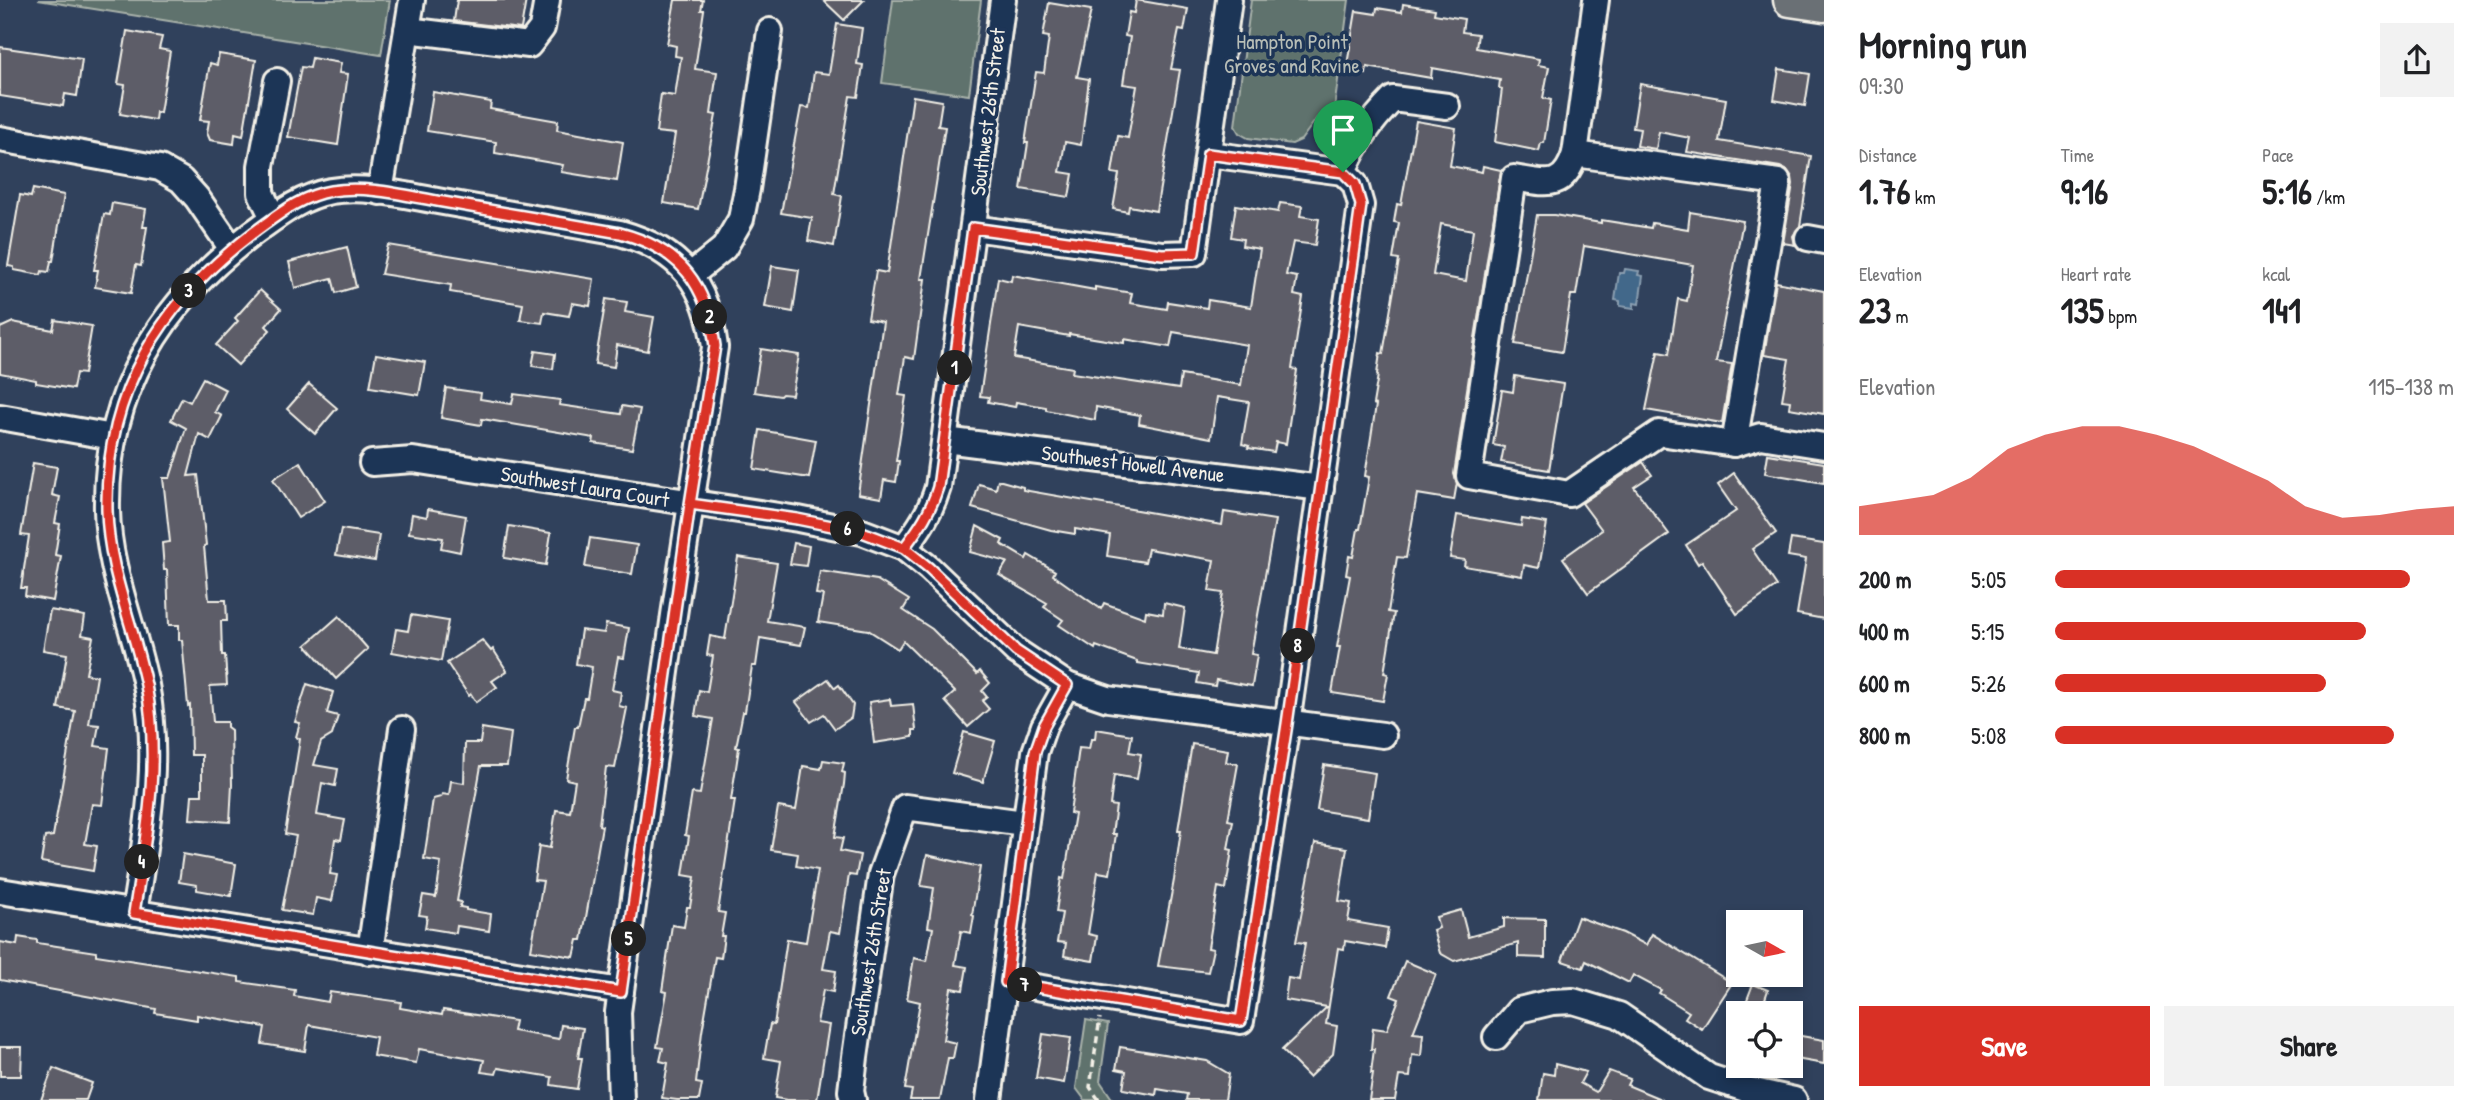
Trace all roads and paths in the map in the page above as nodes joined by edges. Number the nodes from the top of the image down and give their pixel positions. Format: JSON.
{"nodes":[{"id":1,"x":412,"y":0,"type":"edge"},
{"id":2,"x":547,"y":0,"type":"edge"},
{"id":3,"x":1003,"y":0,"type":"edge"},
{"id":4,"x":1229,"y":0,"type":"edge"},
{"id":5,"x":1596,"y":0,"type":"edge"},
{"id":6,"x":1790,"y":0,"type":"edge"},
{"id":7,"x":1824,"y":5,"type":"edge"},
{"id":8,"x":407,"y":30,"type":"junction"},
{"id":9,"x":770,"y":31,"type":"dead end"},
{"id":10,"x":277,"y":80,"type":"dead end"},
{"id":11,"x":1447,"y":106,"type":"dead end"},
{"id":12,"x":0,"y":139,"type":"edge"},
{"id":13,"x":1208,"y":154,"type":"junction"},
{"id":14,"x":1575,"y":154,"type":"junction"},
{"id":15,"x":1343,"y":172,"type":"junction"},
{"id":16,"x":380,"y":192,"type":"junction"},
{"id":17,"x":273,"y":218,"type":"junction"},
{"id":18,"x":973,"y":228,"type":"junction"},
{"id":19,"x":232,"y":249,"type":"junction"},
{"id":20,"x":691,"y":275,"type":"junction"},
{"id":21,"x":0,"y":417,"type":"edge"},
{"id":22,"x":113,"y":437,"type":"junction"},
{"id":23,"x":946,"y":440,"type":"junction"},
{"id":24,"x":1734,"y":444,"type":"junction"},
{"id":25,"x":1824,"y":446,"type":"edge"},
{"id":26,"x":372,"y":463,"type":"dead end"},
{"id":27,"x":1321,"y":488,"type":"junction"},
{"id":28,"x":690,"y":504,"type":"junction"},
{"id":29,"x":904,"y":548,"type":"junction"},
{"id":30,"x":1067,"y":685,"type":"junction"},
{"id":31,"x":1287,"y":724,"type":"junction"},
{"id":32,"x":402,"y":729,"type":"dead end"},
{"id":33,"x":1382,"y":735,"type":"dead end"},
{"id":34,"x":1024,"y":822,"type":"junction"},
{"id":35,"x":0,"y":891,"type":"edge"},
{"id":36,"x":134,"y":913,"type":"junction"},
{"id":37,"x":370,"y":951,"type":"junction"},
{"id":38,"x":1006,"y":982,"type":"junction"},
{"id":39,"x":621,"y":992,"type":"junction"},
{"id":40,"x":1102,"y":1000,"type":"junction"},
{"id":41,"x":1496,"y":1037,"type":"dead end"},
{"id":42,"x":621,"y":1100,"type":"edge"},
{"id":43,"x":853,"y":1100,"type":"edge"},
{"id":44,"x":989,"y":1100,"type":"edge"},
{"id":45,"x":1099,"y":1100,"type":"edge"},
{"id":46,"x":1794,"y":1100,"type":"edge"}],
"edges":[{"from":1,"to":8,"type":"street"},
{"from":2,"to":8,"type":"street"},
{"from":3,"to":18,"type":"street","name":"Southwest 26th Street"},
{"from":4,"to":13,"type":"street"},
{"from":5,"to":14,"type":"street"},
{"from":6,"to":7,"type":"main road"},
{"from":8,"to":16,"type":"street"},
{"from":9,"to":20,"type":"street"},
{"from":10,"to":17,"type":"street"},
{"from":11,"to":15,"type":"street"},
{"from":12,"to":19,"type":"street"},
{"from":13,"to":15,"type":"street"},
{"from":13,"to":18,"type":"street"},
{"from":14,"to":24,"type":"street"},
{"from":14,"to":24,"type":"street"},
{"from":15,"to":27,"type":"street"},
{"from":16,"to":17,"type":"street"},
{"from":16,"to":20,"type":"street"},
{"from":17,"to":19,"type":"street"},
{"from":18,"to":23,"type":"street","name":"Southwest 26th Street"},
{"from":19,"to":22,"type":"street"},
{"from":20,"to":28,"type":"street"},
{"from":21,"to":22,"type":"street"},
{"from":22,"to":36,"type":"street"},
{"from":23,"to":27,"type":"street","name":"Southwest Howell Avenue"},
{"from":23,"to":29,"type":"street","name":"Southwest 26th Street"},
{"from":24,"to":25,"type":"street"},
{"from":26,"to":28,"type":"street","name":"Southwest Laura Court"},
{"from":27,"to":31,"type":"street"},
{"from":28,"to":29,"type":"street","name":"Southwest Laura Court"},
{"from":28,"to":39,"type":"street"},
{"from":29,"to":30,"type":"street","name":"Southwest Laura Court"},
{"from":30,"to":31,"type":"street","name":"Southwest Laura Court"},
{"from":30,"to":34,"type":"street"},
{"from":31,"to":33,"type":"street","name":"Southwest Laura Court"},
{"from":31,"to":40,"type":"street"},
{"from":32,"to":37,"type":"street"},
{"from":34,"to":38,"type":"street"},
{"from":34,"to":43,"type":"street","name":"Southwest 26th Street"},
{"from":35,"to":36,"type":"street"},
{"from":36,"to":37,"type":"street"},
{"from":37,"to":39,"type":"street"},
{"from":38,"to":40,"type":"street"},
{"from":38,"to":44,"type":"street"},
{"from":39,"to":42,"type":"street"},
{"from":40,"to":45,"type":"path"},
{"from":41,"to":46,"type":"street"}]}
